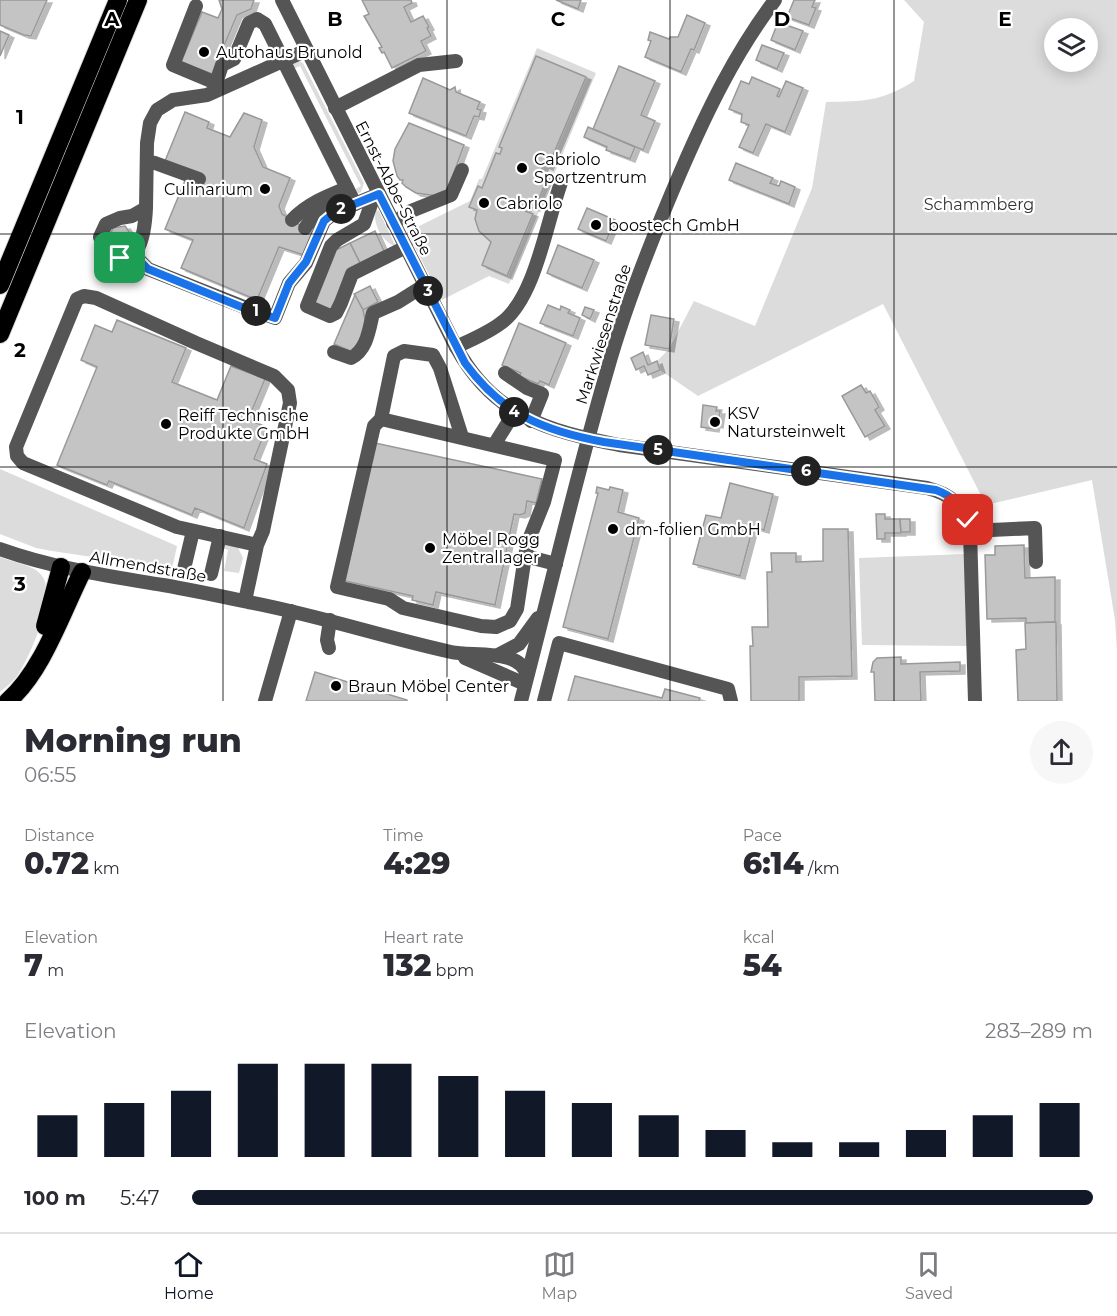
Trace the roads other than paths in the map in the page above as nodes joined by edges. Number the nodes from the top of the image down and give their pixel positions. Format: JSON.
{"nodes":[{"id":1,"x":118,"y":0,"type":"edge"},
{"id":2,"x":138,"y":0,"type":"edge"},
{"id":3,"x":282,"y":0,"type":"edge"},
{"id":4,"x":775,"y":0,"type":"edge"},
{"id":5,"x":196,"y":6,"type":"dead end"},
{"id":6,"x":307,"y":50,"type":"junction"},
{"id":7,"x":284,"y":61,"type":"junction"},
{"id":8,"x":456,"y":61,"type":"dead end"},
{"id":9,"x":217,"y":86,"type":"junction"},
{"id":10,"x":335,"y":108,"type":"junction"},
{"id":11,"x":147,"y":162,"type":"junction"},
{"id":12,"x":462,"y":170,"type":"dead end"},
{"id":13,"x":199,"y":179,"type":"dead end"},
{"id":14,"x":562,"y":180,"type":"dead end"},
{"id":15,"x":376,"y":195,"type":"junction"},
{"id":16,"x":351,"y":196,"type":"junction"},
{"id":17,"x":146,"y":208,"type":"junction"},
{"id":18,"x":393,"y":223,"type":"junction"},
{"id":19,"x":406,"y":247,"type":"junction"},
{"id":20,"x":134,"y":255,"type":"junction"},
{"id":21,"x":0,"y":285,"type":"edge"},
{"id":22,"x":425,"y":285,"type":"junction"},
{"id":23,"x":0,"y":334,"type":"edge"},
{"id":24,"x":456,"y":347,"type":"junction"},
{"id":25,"x":334,"y":351,"type":"dead end"},
{"id":26,"x":505,"y":373,"type":"dead end"},
{"id":27,"x":514,"y":412,"type":"junction"},
{"id":28,"x":381,"y":419,"type":"junction"},
{"id":29,"x":531,"y":421,"type":"junction"},
{"id":30,"x":462,"y":437,"type":"junction"},
{"id":31,"x":588,"y":439,"type":"junction"},
{"id":32,"x":494,"y":445,"type":"junction"},
{"id":33,"x":193,"y":531,"type":"junction"},
{"id":34,"x":970,"y":531,"type":"junction"},
{"id":35,"x":220,"y":536,"type":"junction"},
{"id":36,"x":256,"y":545,"type":"junction"},
{"id":37,"x":0,"y":549,"type":"edge"},
{"id":38,"x":525,"y":556,"type":"junction"},
{"id":39,"x":1036,"y":562,"type":"dead end"},
{"id":40,"x":556,"y":564,"type":"junction"},
{"id":41,"x":61,"y":567,"type":"junction"},
{"id":42,"x":184,"y":569,"type":"dead end"},
{"id":43,"x":82,"y":572,"type":"junction"},
{"id":44,"x":211,"y":574,"type":"dead end"},
{"id":45,"x":245,"y":601,"type":"junction"},
{"id":46,"x":291,"y":611,"type":"junction"},
{"id":47,"x":543,"y":613,"type":"junction"},
{"id":48,"x":330,"y":620,"type":"junction"},
{"id":49,"x":328,"y":648,"type":"dead end"},
{"id":50,"x":452,"y":653,"type":"junction"},
{"id":51,"x":498,"y":655,"type":"junction"},
{"id":52,"x":526,"y":680,"type":"junction"},
{"id":53,"x":0,"y":698,"type":"edge"},
{"id":54,"x":8,"y":701,"type":"edge"},
{"id":55,"x":265,"y":701,"type":"edge"},
{"id":56,"x":521,"y":701,"type":"edge"},
{"id":57,"x":544,"y":701,"type":"edge"},
{"id":58,"x":731,"y":701,"type":"edge"},
{"id":59,"x":975,"y":701,"type":"edge"}],
"edges":[{"from":1,"to":21,"type":"highway"},
{"from":2,"to":23,"type":"highway"},
{"from":3,"to":6,"type":"street","name":"Ernst-Abbe-Straße"},
{"from":4,"to":31,"type":"street","name":"Markwiesenstraße"},
{"from":5,"to":9,"type":"street"},
{"from":6,"to":7,"type":"street"},
{"from":6,"to":10,"type":"street","name":"Ernst-Abbe-Straße"},
{"from":7,"to":9,"type":"street"},
{"from":7,"to":9,"type":"street"},
{"from":7,"to":16,"type":"street"},
{"from":8,"to":10,"type":"street","name":"Ernst-Abbe-Straße"},
{"from":9,"to":11,"type":"street"},
{"from":10,"to":15,"type":"street","name":"Ernst-Abbe-Straße"},
{"from":11,"to":13,"type":"street"},
{"from":11,"to":17,"type":"street"},
{"from":12,"to":18,"type":"street"},
{"from":14,"to":24,"type":"street"},
{"from":15,"to":16,"type":"street"},
{"from":15,"to":18,"type":"street","name":"Ernst-Abbe-Straße"},
{"from":15,"to":19,"type":"street"},
{"from":16,"to":16,"type":"street"},
{"from":16,"to":20,"type":"street"},
{"from":17,"to":20,"type":"street"},
{"from":17,"to":20,"type":"street"},
{"from":18,"to":19,"type":"street","name":"Ernst-Abbe-Straße"},
{"from":19,"to":22,"type":"street","name":"Ernst-Abbe-Straße"},
{"from":22,"to":24,"type":"street","name":"Ernst-Abbe-Straße"},
{"from":22,"to":25,"type":"street"},
{"from":24,"to":27,"type":"street","name":"Ernst-Abbe-Straße"},
{"from":26,"to":29,"type":"street"},
{"from":27,"to":29,"type":"street","name":"Ernst-Abbe-Straße"},
{"from":27,"to":32,"type":"street"},
{"from":28,"to":30,"type":"street"},
{"from":28,"to":30,"type":"street"},
{"from":28,"to":38,"type":"street"},
{"from":29,"to":31,"type":"street","name":"Ernst-Abbe-Straße"},
{"from":30,"to":32,"type":"street"},
{"from":31,"to":34,"type":"street","name":"Ernst-Abbe-Straße"},
{"from":31,"to":40,"type":"street","name":"Markwiesenstraße"},
{"from":32,"to":38,"type":"street"},
{"from":33,"to":35,"type":"street"},
{"from":33,"to":36,"type":"street"},
{"from":33,"to":42,"type":"street"},
{"from":34,"to":39,"type":"street"},
{"from":34,"to":59,"type":"street"},
{"from":35,"to":36,"type":"street"},
{"from":35,"to":44,"type":"street"},
{"from":36,"to":45,"type":"street"},
{"from":37,"to":41,"type":"street","name":"Allmendstraße"},
{"from":38,"to":40,"type":"street"},
{"from":40,"to":47,"type":"street","name":"Markwiesenstraße"},
{"from":41,"to":43,"type":"street","name":"Allmendstraße"},
{"from":41,"to":53,"type":"highway"},
{"from":43,"to":45,"type":"street","name":"Allmendstraße"},
{"from":43,"to":54,"type":"highway"},
{"from":45,"to":46,"type":"street","name":"Allmendstraße"},
{"from":46,"to":48,"type":"street","name":"Allmendstraße"},
{"from":46,"to":55,"type":"street"},
{"from":47,"to":51,"type":"street"},
{"from":47,"to":52,"type":"street","name":"Markwiesenstraße"},
{"from":48,"to":49,"type":"street"},
{"from":48,"to":50,"type":"street","name":"Allmendstraße"},
{"from":50,"to":51,"type":"street","name":"Allmendstraße"},
{"from":50,"to":52,"type":"street","name":"Allmendstraße"},
{"from":51,"to":52,"type":"street","name":"Allmendstraße"},
{"from":52,"to":56,"type":"street","name":"Markwiesenstraße"},
{"from":57,"to":58,"type":"street"}]}
